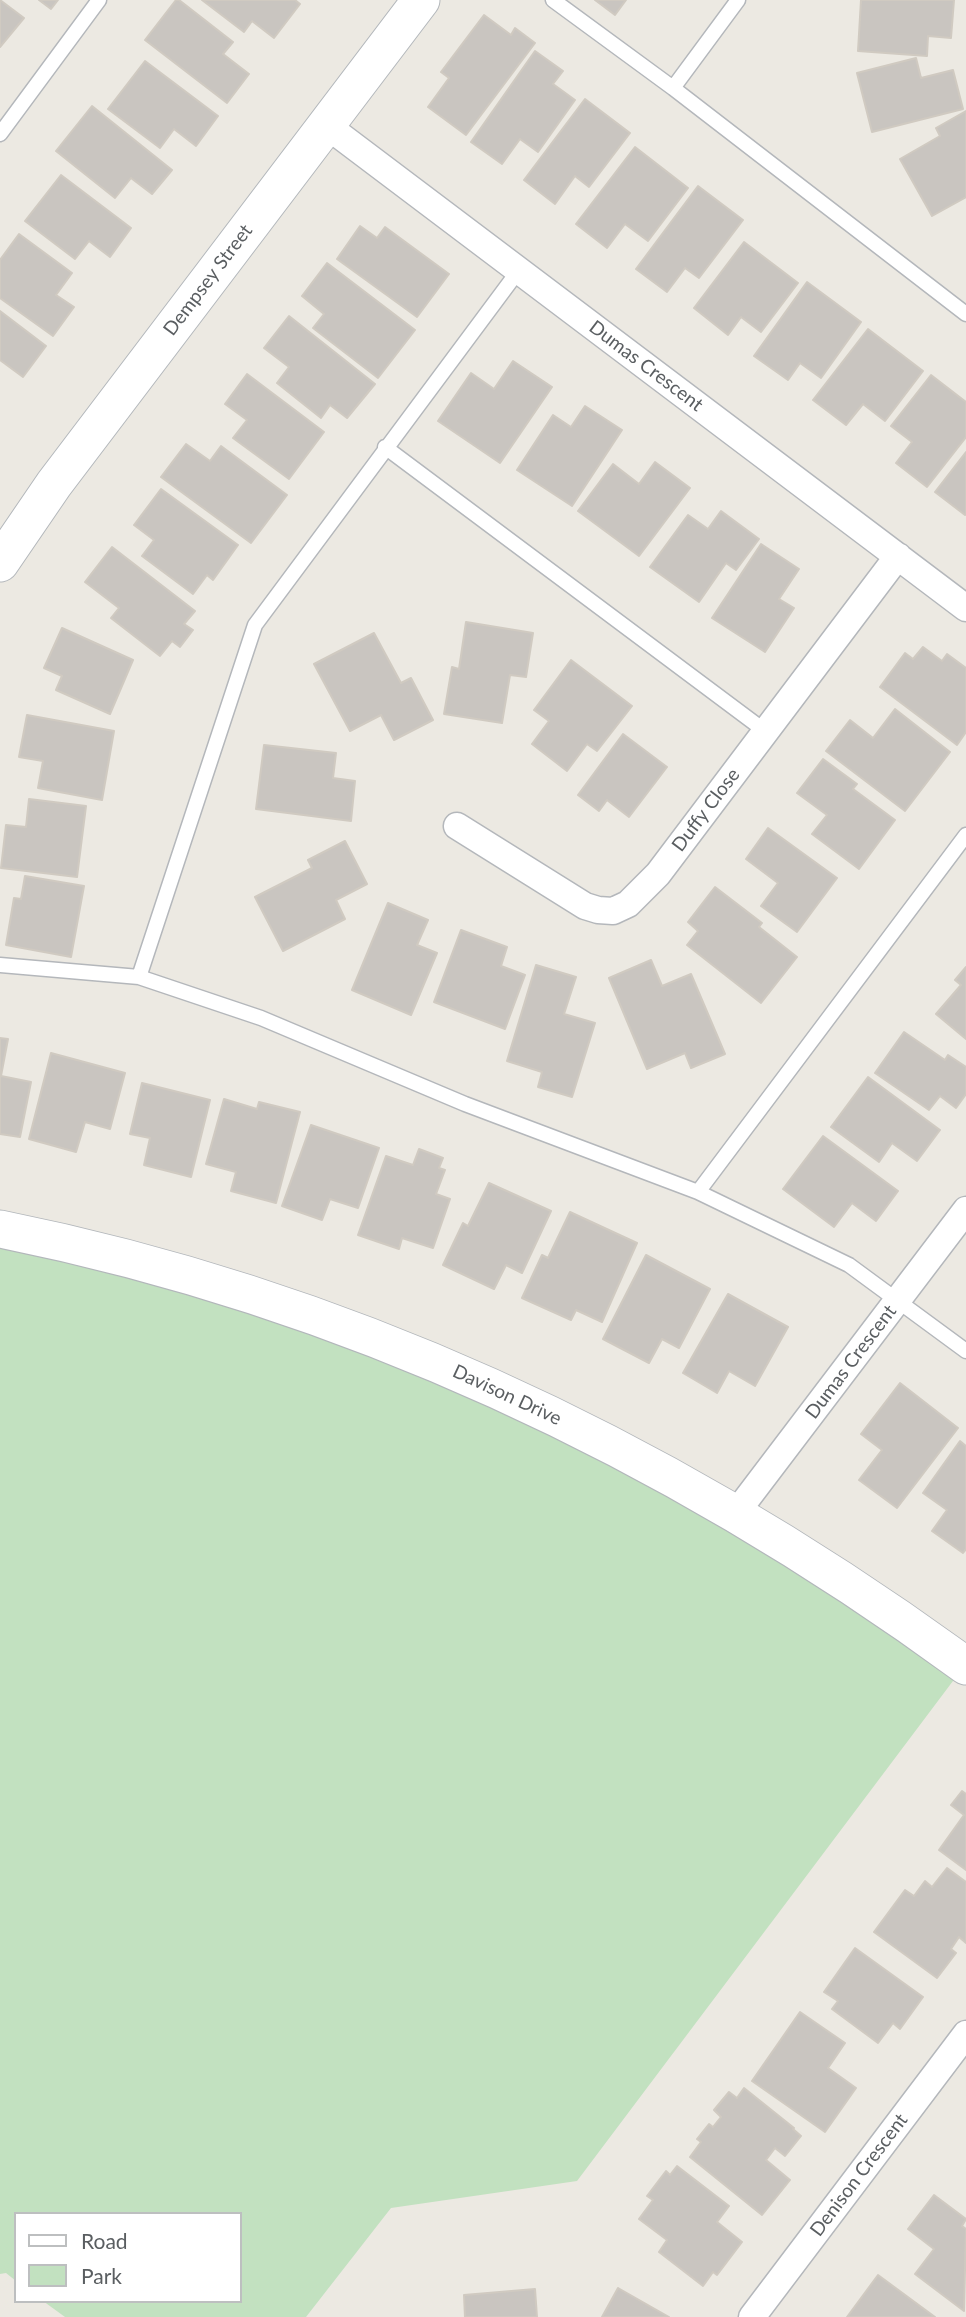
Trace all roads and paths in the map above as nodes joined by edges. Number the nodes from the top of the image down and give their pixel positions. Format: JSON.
{"nodes":[{"id":1,"x":99,"y":0,"type":"edge"},
{"id":2,"x":421,"y":0,"type":"edge"},
{"id":3,"x":553,"y":0,"type":"edge"},
{"id":4,"x":738,"y":0,"type":"edge"},
{"id":5,"x":673,"y":88,"type":"junction"},
{"id":6,"x":326,"y":125,"type":"junction"},
{"id":7,"x":0,"y":134,"type":"edge"},
{"id":8,"x":519,"y":270,"type":"junction"},
{"id":9,"x":966,"y":314,"type":"edge"},
{"id":10,"x":385,"y":447,"type":"junction"},
{"id":11,"x":898,"y":556,"type":"junction"},
{"id":12,"x":0,"y":563,"type":"edge"},
{"id":13,"x":966,"y":608,"type":"edge"},
{"id":14,"x":765,"y":731,"type":"junction"},
{"id":15,"x":457,"y":826,"type":"dead end"},
{"id":16,"x":966,"y":835,"type":"edge"},
{"id":17,"x":0,"y":965,"type":"edge"},
{"id":18,"x":139,"y":978,"type":"junction"},
{"id":19,"x":698,"y":1192,"type":"junction"},
{"id":20,"x":966,"y":1210,"type":"edge"},
{"id":21,"x":0,"y":1229,"type":"edge"},
{"id":22,"x":898,"y":1300,"type":"junction"},
{"id":23,"x":966,"y":1351,"type":"edge"},
{"id":24,"x":736,"y":1513,"type":"junction"},
{"id":25,"x":966,"y":1666,"type":"edge"},
{"id":26,"x":966,"y":2034,"type":"edge"},
{"id":27,"x":752,"y":2317,"type":"edge"}],
"edges":[{"from":1,"to":7,"type":"lane"},
{"from":2,"to":6,"type":"street","name":"Dempsey Street"},
{"from":3,"to":5,"type":"lane"},
{"from":4,"to":5,"type":"lane"},
{"from":5,"to":9,"type":"lane"},
{"from":6,"to":8,"type":"street","name":"Dumas Crescent"},
{"from":6,"to":12,"type":"street","name":"Dempsey Street"},
{"from":8,"to":10,"type":"lane"},
{"from":8,"to":11,"type":"street","name":"Dumas Crescent"},
{"from":10,"to":14,"type":"lane"},
{"from":10,"to":18,"type":"lane"},
{"from":11,"to":13,"type":"street","name":"Dumas Crescent"},
{"from":11,"to":14,"type":"street","name":"Duffy Close"},
{"from":14,"to":15,"type":"street","name":"Duffy Close"},
{"from":16,"to":19,"type":"lane"},
{"from":17,"to":18,"type":"lane"},
{"from":18,"to":19,"type":"lane"},
{"from":19,"to":22,"type":"lane"},
{"from":20,"to":22,"type":"street","name":"Dumas Crescent"},
{"from":21,"to":24,"type":"street","name":"Davison Drive"},
{"from":22,"to":23,"type":"lane"},
{"from":22,"to":24,"type":"street","name":"Dumas Crescent"},
{"from":24,"to":25,"type":"street","name":"Davison Drive"},
{"from":26,"to":27,"type":"street","name":"Denison Crescent"}]}
